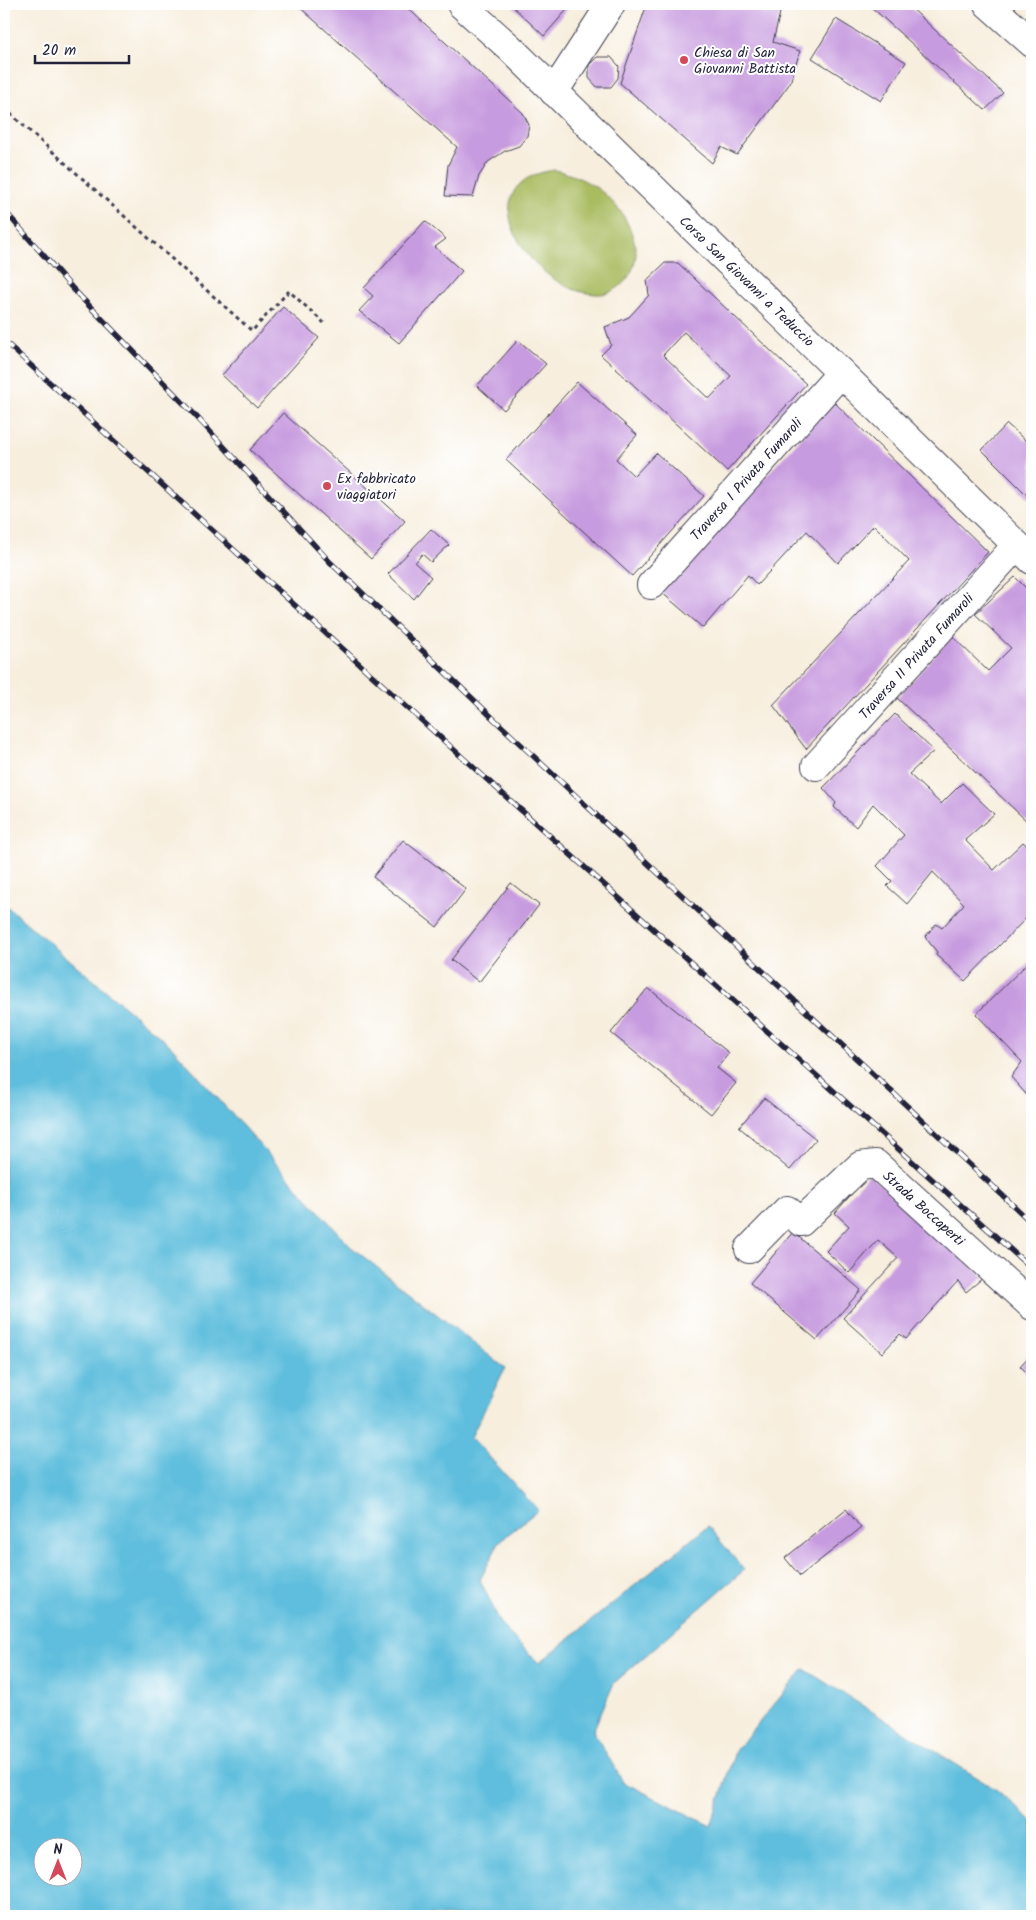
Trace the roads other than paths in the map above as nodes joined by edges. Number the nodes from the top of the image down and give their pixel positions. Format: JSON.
{"nodes":[{"id":1,"x":462,"y":4,"type":"edge"},
{"id":2,"x":612,"y":4,"type":"edge"},
{"id":3,"x":988,"y":4,"type":"edge"},
{"id":4,"x":1032,"y":43,"type":"edge"},
{"id":5,"x":554,"y":92,"type":"junction"},
{"id":6,"x":841,"y":373,"type":"junction"},
{"id":7,"x":1025,"y":553,"type":"edge"},
{"id":8,"x":651,"y":585,"type":"dead end"},
{"id":9,"x":816,"y":766,"type":"dead end"},
{"id":10,"x":749,"y":1249,"type":"dead end"},
{"id":11,"x":1032,"y":1306,"type":"edge"}],
"edges":[{"from":1,"to":5,"type":"street","name":"Corso San Giovanni a Teduccio"},
{"from":2,"to":5,"type":"street"},
{"from":3,"to":4,"type":"street"},
{"from":5,"to":6,"type":"street","name":"Corso San Giovanni a Teduccio"},
{"from":6,"to":7,"type":"street","name":"Corso San Giovanni a Teduccio"},
{"from":6,"to":8,"type":"street","name":"Traversa I Privata Fumaroli"},
{"from":7,"to":9,"type":"street","name":"Traversa II Privata Fumaroli"},
{"from":10,"to":11,"type":"street","name":"Strada Boccaperti"}]}
